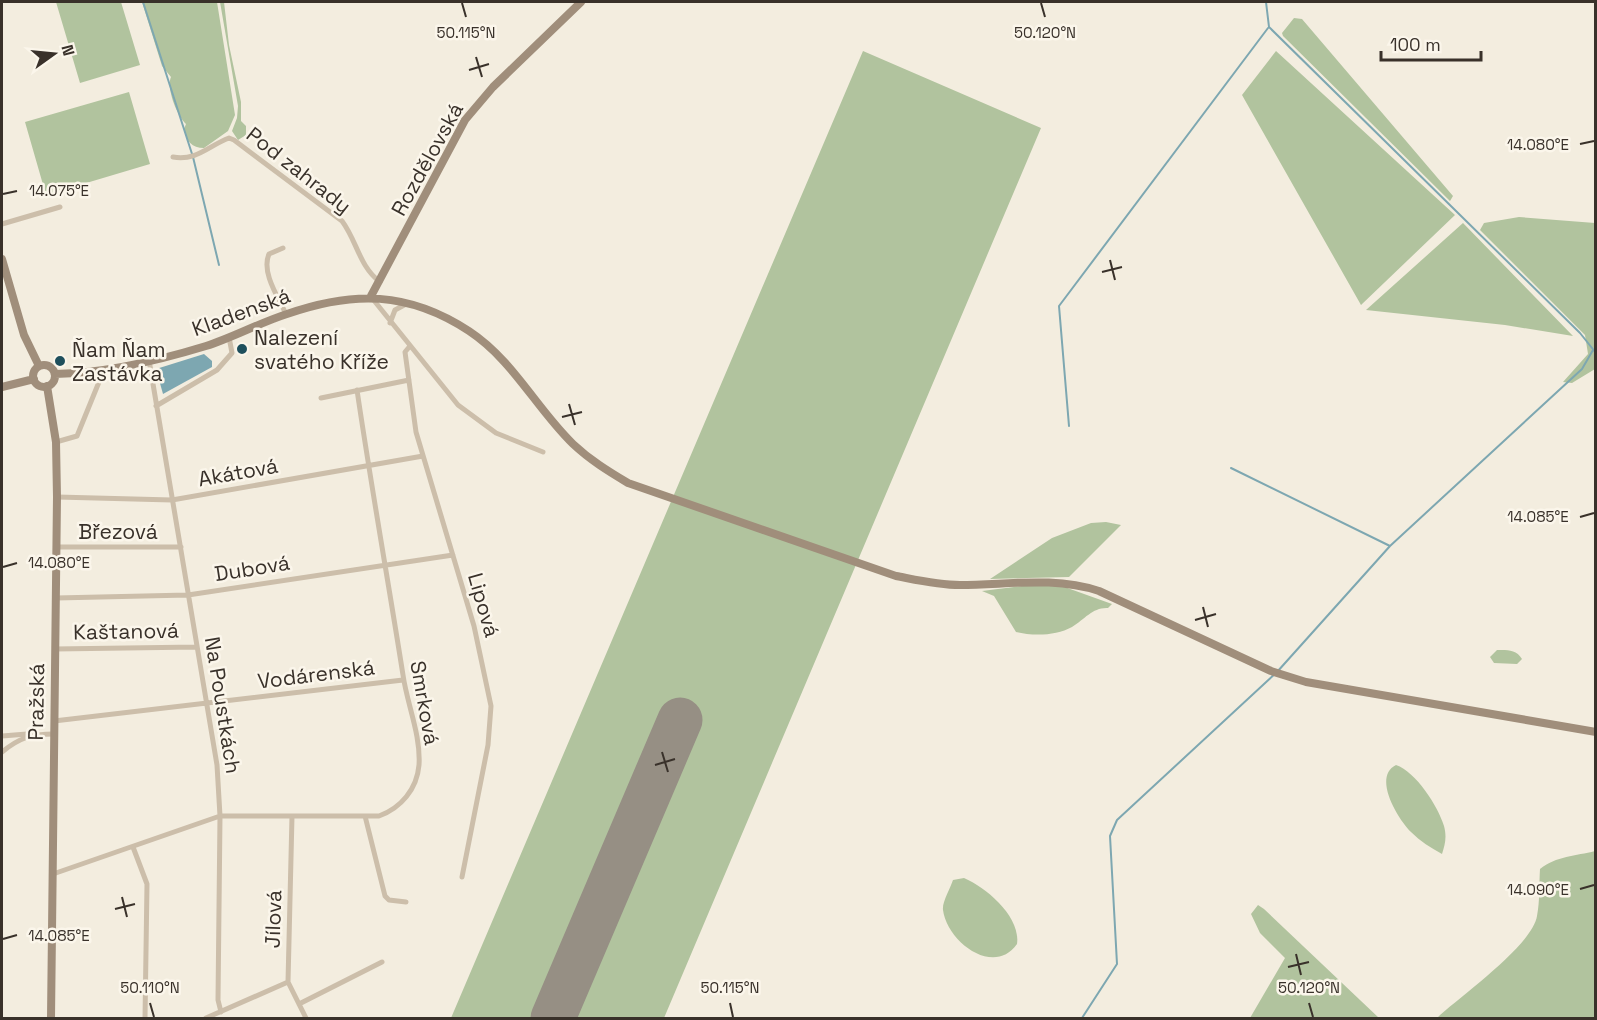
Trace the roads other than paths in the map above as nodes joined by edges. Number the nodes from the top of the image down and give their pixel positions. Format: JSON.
{"nodes":[{"id":1,"x":581,"y":2,"type":"edge"},
{"id":2,"x":173,"y":157,"type":"dead end"},
{"id":3,"x":60,"y":207,"type":"dead end"},
{"id":4,"x":2,"y":224,"type":"edge"},
{"id":5,"x":283,"y":248,"type":"dead end"},
{"id":6,"x":2,"y":259,"type":"edge"},
{"id":7,"x":380,"y":282,"type":"junction"},
{"id":8,"x":371,"y":297,"type":"junction"},
{"id":9,"x":408,"y":303,"type":"junction"},
{"id":10,"x":286,"y":314,"type":"junction"},
{"id":11,"x":390,"y":323,"type":"junction"},
{"id":12,"x":229,"y":337,"type":"junction"},
{"id":13,"x":410,"y":346,"type":"junction"},
{"id":14,"x":149,"y":360,"type":"junction"},
{"id":15,"x":39,"y":366,"type":"junction"},
{"id":16,"x":101,"y":371,"type":"junction"},
{"id":17,"x":55,"y":374,"type":"junction"},
{"id":18,"x":34,"y":379,"type":"junction"},
{"id":19,"x":409,"y":380,"type":"junction"},
{"id":20,"x":47,"y":386,"type":"junction"},
{"id":21,"x":2,"y":387,"type":"edge"},
{"id":22,"x":357,"y":390,"type":"junction"},
{"id":23,"x":321,"y":398,"type":"dead end"},
{"id":24,"x":156,"y":406,"type":"junction"},
{"id":25,"x":56,"y":442,"type":"junction"},
{"id":26,"x":543,"y":452,"type":"dead end"},
{"id":27,"x":423,"y":456,"type":"junction"},
{"id":28,"x":368,"y":467,"type":"junction"},
{"id":29,"x":57,"y":497,"type":"junction"},
{"id":30,"x":172,"y":500,"type":"junction"},
{"id":31,"x":56,"y":547,"type":"junction"},
{"id":32,"x":180,"y":547,"type":"junction"},
{"id":33,"x":453,"y":555,"type":"junction"},
{"id":34,"x":385,"y":563,"type":"junction"},
{"id":35,"x":188,"y":595,"type":"junction"},
{"id":36,"x":56,"y":598,"type":"junction"},
{"id":37,"x":197,"y":647,"type":"junction"},
{"id":38,"x":55,"y":649,"type":"junction"},
{"id":39,"x":403,"y":680,"type":"junction"},
{"id":40,"x":206,"y":703,"type":"junction"},
{"id":41,"x":54,"y":721,"type":"junction"},
{"id":42,"x":1596,"y":732,"type":"edge"},
{"id":43,"x":32,"y":734,"type":"junction"},
{"id":44,"x":54,"y":734,"type":"junction"},
{"id":45,"x":2,"y":736,"type":"edge"},
{"id":46,"x":2,"y":752,"type":"edge"},
{"id":47,"x":220,"y":816,"type":"junction"},
{"id":48,"x":292,"y":816,"type":"junction"},
{"id":49,"x":366,"y":816,"type":"junction"},
{"id":50,"x":134,"y":848,"type":"junction"},
{"id":51,"x":53,"y":874,"type":"junction"},
{"id":52,"x":462,"y":877,"type":"dead end"},
{"id":53,"x":406,"y":902,"type":"dead end"},
{"id":54,"x":382,"y":962,"type":"dead end"},
{"id":55,"x":288,"y":982,"type":"junction"},
{"id":56,"x":299,"y":1004,"type":"junction"},
{"id":57,"x":221,"y":1012,"type":"junction"},
{"id":58,"x":51,"y":1018,"type":"edge"},
{"id":59,"x":145,"y":1018,"type":"edge"},
{"id":60,"x":206,"y":1018,"type":"edge"},
{"id":61,"x":306,"y":1018,"type":"edge"}],
"edges":[{"from":1,"to":7,"type":"street","name":"Rozdělovská"},
{"from":2,"to":7,"type":"street","name":"Pod zahrady"},
{"from":3,"to":4,"type":"street"},
{"from":5,"to":10,"type":"street"},
{"from":6,"to":15,"type":"street"},
{"from":7,"to":8,"type":"street","name":"Rozdělovská"},
{"from":8,"to":9,"type":"street","name":"Kladenská"},
{"from":8,"to":10,"type":"street","name":"Kladenská"},
{"from":8,"to":11,"type":"street"},
{"from":9,"to":11,"type":"street"},
{"from":9,"to":42,"type":"street","name":"Kladenská"},
{"from":10,"to":12,"type":"street","name":"Kladenská"},
{"from":11,"to":13,"type":"street"},
{"from":12,"to":14,"type":"street","name":"Kladenská"},
{"from":12,"to":24,"type":"street"},
{"from":13,"to":19,"type":"street","name":"Lipová"},
{"from":13,"to":26,"type":"street"},
{"from":14,"to":16,"type":"street","name":"Kladenská"},
{"from":14,"to":24,"type":"street","name":"Na Poustkách"},
{"from":15,"to":17,"type":"street"},
{"from":15,"to":18,"type":"street"},
{"from":16,"to":17,"type":"street","name":"Kladenská"},
{"from":16,"to":25,"type":"street"},
{"from":17,"to":20,"type":"street"},
{"from":18,"to":20,"type":"street"},
{"from":18,"to":21,"type":"street"},
{"from":19,"to":22,"type":"street"},
{"from":19,"to":27,"type":"street","name":"Lipová"},
{"from":20,"to":25,"type":"street","name":"Pražská"},
{"from":22,"to":23,"type":"street"},
{"from":22,"to":28,"type":"street","name":"Smrková"},
{"from":24,"to":30,"type":"street","name":"Na Poustkách"},
{"from":25,"to":29,"type":"street","name":"Pražská"},
{"from":27,"to":28,"type":"street","name":"Akátová"},
{"from":27,"to":33,"type":"street","name":"Lipová"},
{"from":28,"to":30,"type":"street","name":"Akátová"},
{"from":28,"to":34,"type":"street","name":"Smrková"},
{"from":29,"to":30,"type":"street","name":"Akátová"},
{"from":29,"to":31,"type":"street","name":"Pražská"},
{"from":30,"to":32,"type":"street","name":"Na Poustkách"},
{"from":31,"to":32,"type":"street","name":"Březová"},
{"from":31,"to":36,"type":"street","name":"Pražská"},
{"from":32,"to":35,"type":"street","name":"Na Poustkách"},
{"from":33,"to":34,"type":"street","name":"Dubová"},
{"from":33,"to":52,"type":"street","name":"Lipová"},
{"from":34,"to":35,"type":"street","name":"Dubová"},
{"from":34,"to":39,"type":"street","name":"Smrková"},
{"from":35,"to":36,"type":"street","name":"Dubová"},
{"from":35,"to":37,"type":"street","name":"Na Poustkách"},
{"from":36,"to":38,"type":"street","name":"Pražská"},
{"from":37,"to":38,"type":"street","name":"Kaštanová"},
{"from":37,"to":40,"type":"street","name":"Na Poustkách"},
{"from":38,"to":41,"type":"street","name":"Pražská"},
{"from":39,"to":40,"type":"street","name":"Vodárenská"},
{"from":39,"to":49,"type":"street","name":"Smrková"},
{"from":40,"to":41,"type":"street","name":"Vodárenská"},
{"from":40,"to":47,"type":"street","name":"Na Poustkách"},
{"from":41,"to":44,"type":"street","name":"Pražská"},
{"from":43,"to":44,"type":"street"},
{"from":43,"to":45,"type":"street"},
{"from":43,"to":46,"type":"street"},
{"from":44,"to":51,"type":"street","name":"Pražská"},
{"from":47,"to":48,"type":"street","name":"Smrková"},
{"from":47,"to":50,"type":"street","name":"Smrková"},
{"from":47,"to":57,"type":"street","name":"Na Poustkách"},
{"from":48,"to":49,"type":"street","name":"Smrková"},
{"from":48,"to":55,"type":"street","name":"Jílová"},
{"from":49,"to":53,"type":"street"},
{"from":50,"to":51,"type":"street","name":"Smrková"},
{"from":50,"to":59,"type":"street"},
{"from":51,"to":58,"type":"street","name":"Pražská"},
{"from":54,"to":56,"type":"street"},
{"from":55,"to":56,"type":"street","name":"Jílová"},
{"from":55,"to":57,"type":"street"},
{"from":56,"to":61,"type":"street","name":"Jílová"},
{"from":57,"to":60,"type":"street"}]}
